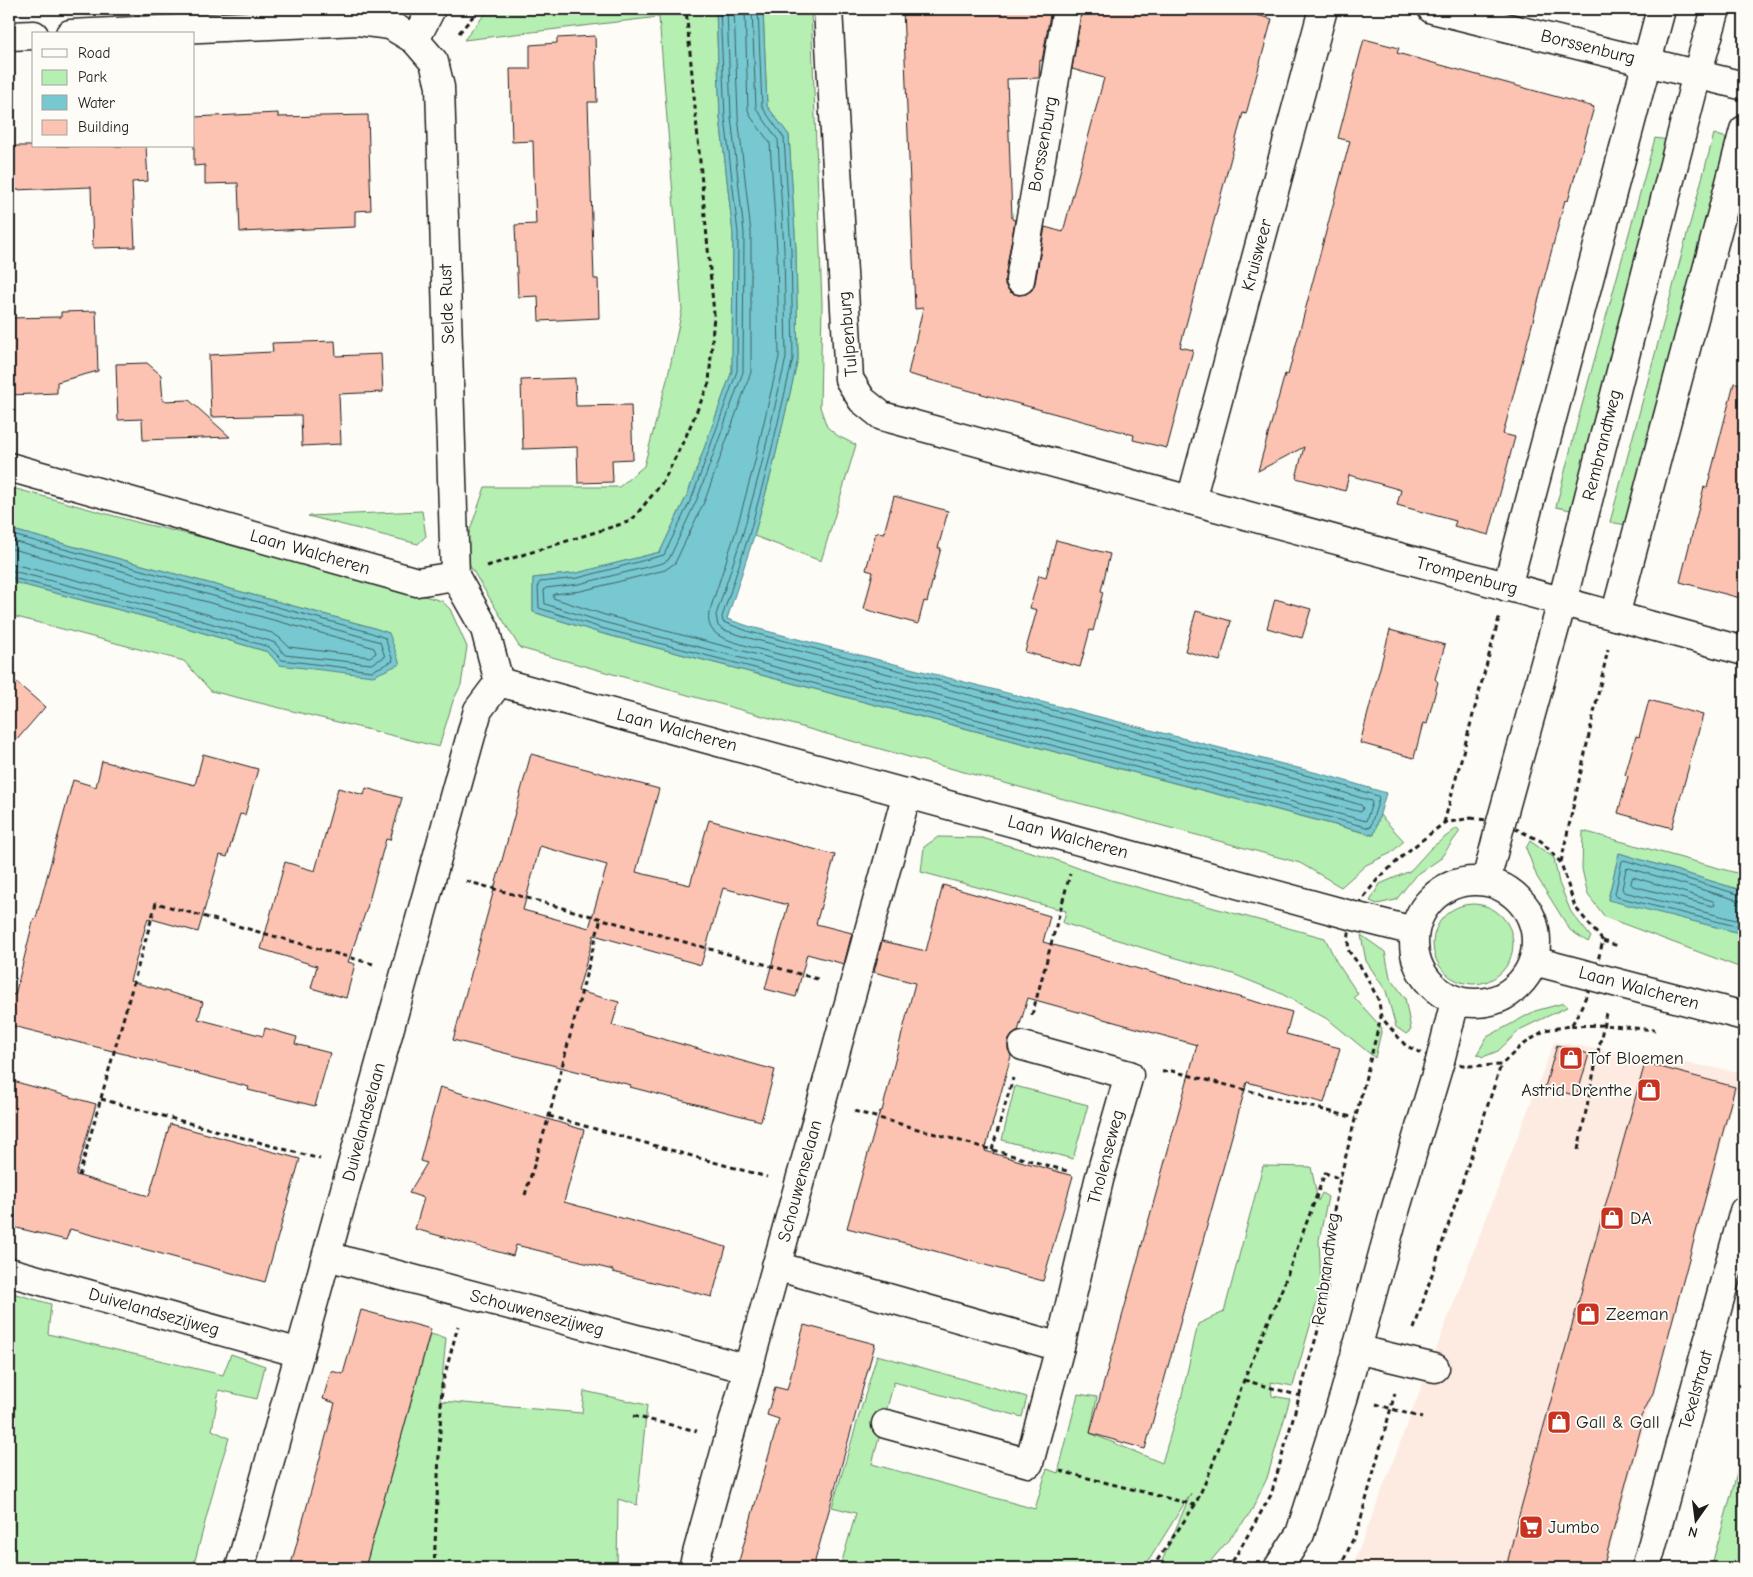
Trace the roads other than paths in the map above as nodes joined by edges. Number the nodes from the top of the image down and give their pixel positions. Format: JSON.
{"nodes":[{"id":1,"x":431,"y":9,"type":"edge"},
{"id":2,"x":828,"y":9,"type":"edge"},
{"id":3,"x":1066,"y":9,"type":"edge"},
{"id":4,"x":1323,"y":9,"type":"edge"},
{"id":5,"x":1432,"y":9,"type":"edge"},
{"id":6,"x":1661,"y":9,"type":"edge"},
{"id":7,"x":1716,"y":9,"type":"edge"},
{"id":8,"x":114,"y":32,"type":"edge"},
{"id":9,"x":32,"y":35,"type":"edge"},
{"id":10,"x":9,"y":36,"type":"edge"},
{"id":11,"x":415,"y":40,"type":"junction"},
{"id":12,"x":1647,"y":62,"type":"junction"},
{"id":13,"x":1697,"y":74,"type":"junction"},
{"id":14,"x":1744,"y":86,"type":"edge"},
{"id":15,"x":1744,"y":130,"type":"edge"},
{"id":16,"x":1020,"y":280,"type":"dead end"},
{"id":17,"x":9,"y":467,"type":"edge"},
{"id":18,"x":1191,"y":500,"type":"junction"},
{"id":19,"x":456,"y":576,"type":"junction"},
{"id":20,"x":1507,"y":587,"type":"junction"},
{"id":21,"x":1562,"y":602,"type":"junction"},
{"id":22,"x":1616,"y":616,"type":"junction"},
{"id":23,"x":1744,"y":651,"type":"edge"},
{"id":24,"x":499,"y":682,"type":"junction"},
{"id":25,"x":907,"y":793,"type":"junction"},
{"id":26,"x":1486,"y":881,"type":"junction"},
{"id":27,"x":1414,"y":931,"type":"junction"},
{"id":28,"x":1534,"y":961,"type":"junction"},
{"id":29,"x":1455,"y":1000,"type":"junction"},
{"id":30,"x":1744,"y":1016,"type":"edge"},
{"id":31,"x":1023,"y":1046,"type":"road end"},
{"id":32,"x":1744,"y":1210,"type":"edge"},
{"id":33,"x":326,"y":1256,"type":"junction"},
{"id":34,"x":776,"y":1266,"type":"junction"},
{"id":35,"x":9,"y":1272,"type":"edge"},
{"id":36,"x":1733,"y":1299,"type":"edge"},
{"id":37,"x":1060,"y":1347,"type":"junction"},
{"id":38,"x":1356,"y":1349,"type":"junction"},
{"id":39,"x":300,"y":1353,"type":"junction"},
{"id":40,"x":1435,"y":1368,"type":"dead end"},
{"id":41,"x":748,"y":1369,"type":"junction"},
{"id":42,"x":886,"y":1424,"type":"dead end"},
{"id":43,"x":240,"y":1568,"type":"edge"},
{"id":44,"x":693,"y":1568,"type":"edge"},
{"id":45,"x":1278,"y":1568,"type":"edge"},
{"id":46,"x":1646,"y":1568,"type":"edge"}],
"edges":[{"from":1,"to":11,"type":"street"},
{"from":2,"to":18,"type":"street","name":"Tulpenburg"},
{"from":3,"to":16,"type":"street","name":"Borssenburg"},
{"from":4,"to":18,"type":"street","name":"Kruisweer"},
{"from":5,"to":12,"type":"street","name":"Borssenburg"},
{"from":6,"to":12,"type":"street"},
{"from":7,"to":13,"type":"street","name":"Rembrandtweg"},
{"from":8,"to":11,"type":"street","name":"Selde Rust"},
{"from":9,"to":10,"type":"street"},
{"from":11,"to":19,"type":"street","name":"Selde Rust"},
{"from":12,"to":13,"type":"street","name":"Borssenburg"},
{"from":12,"to":20,"type":"street"},
{"from":13,"to":14,"type":"street","name":"Borssenburg"},
{"from":13,"to":21,"type":"street","name":"Rembrandtweg"},
{"from":15,"to":22,"type":"street"},
{"from":17,"to":19,"type":"street","name":"Laan Walcheren"},
{"from":18,"to":20,"type":"street","name":"Trompenburg"},
{"from":19,"to":24,"type":"street"},
{"from":20,"to":21,"type":"street","name":"Trompenburg"},
{"from":21,"to":22,"type":"street","name":"Trompenburg"},
{"from":21,"to":26,"type":"street","name":"Rembrandtweg"},
{"from":22,"to":23,"type":"street","name":"Trompenburg"},
{"from":24,"to":25,"type":"street","name":"Laan Walcheren"},
{"from":24,"to":33,"type":"street","name":"Duivelandselaan"},
{"from":25,"to":27,"type":"street","name":"Laan Walcheren"},
{"from":25,"to":34,"type":"street","name":"Schouwenselaan"},
{"from":26,"to":27,"type":"street"},
{"from":26,"to":28,"type":"street"},
{"from":27,"to":29,"type":"street"},
{"from":28,"to":29,"type":"street"},
{"from":28,"to":30,"type":"street","name":"Laan Walcheren"},
{"from":29,"to":38,"type":"street"},
{"from":31,"to":37,"type":"street","name":"Tholenseweg"},
{"from":32,"to":36,"type":"street","name":"Texelstraat"},
{"from":33,"to":39,"type":"street","name":"Duivelandselaan"},
{"from":33,"to":41,"type":"street","name":"Schouwensezijweg"},
{"from":34,"to":37,"type":"street"},
{"from":34,"to":41,"type":"street","name":"Schouwenselaan"},
{"from":35,"to":39,"type":"street","name":"Duivelandsezijweg"},
{"from":36,"to":46,"type":"street","name":"Texelstraat"},
{"from":37,"to":42,"type":"street","name":"Tholenseweg"},
{"from":38,"to":40,"type":"street"},
{"from":38,"to":45,"type":"street"},
{"from":39,"to":43,"type":"street","name":"Duivelandselaan"},
{"from":41,"to":44,"type":"street","name":"Schouwenselaan"}]}
